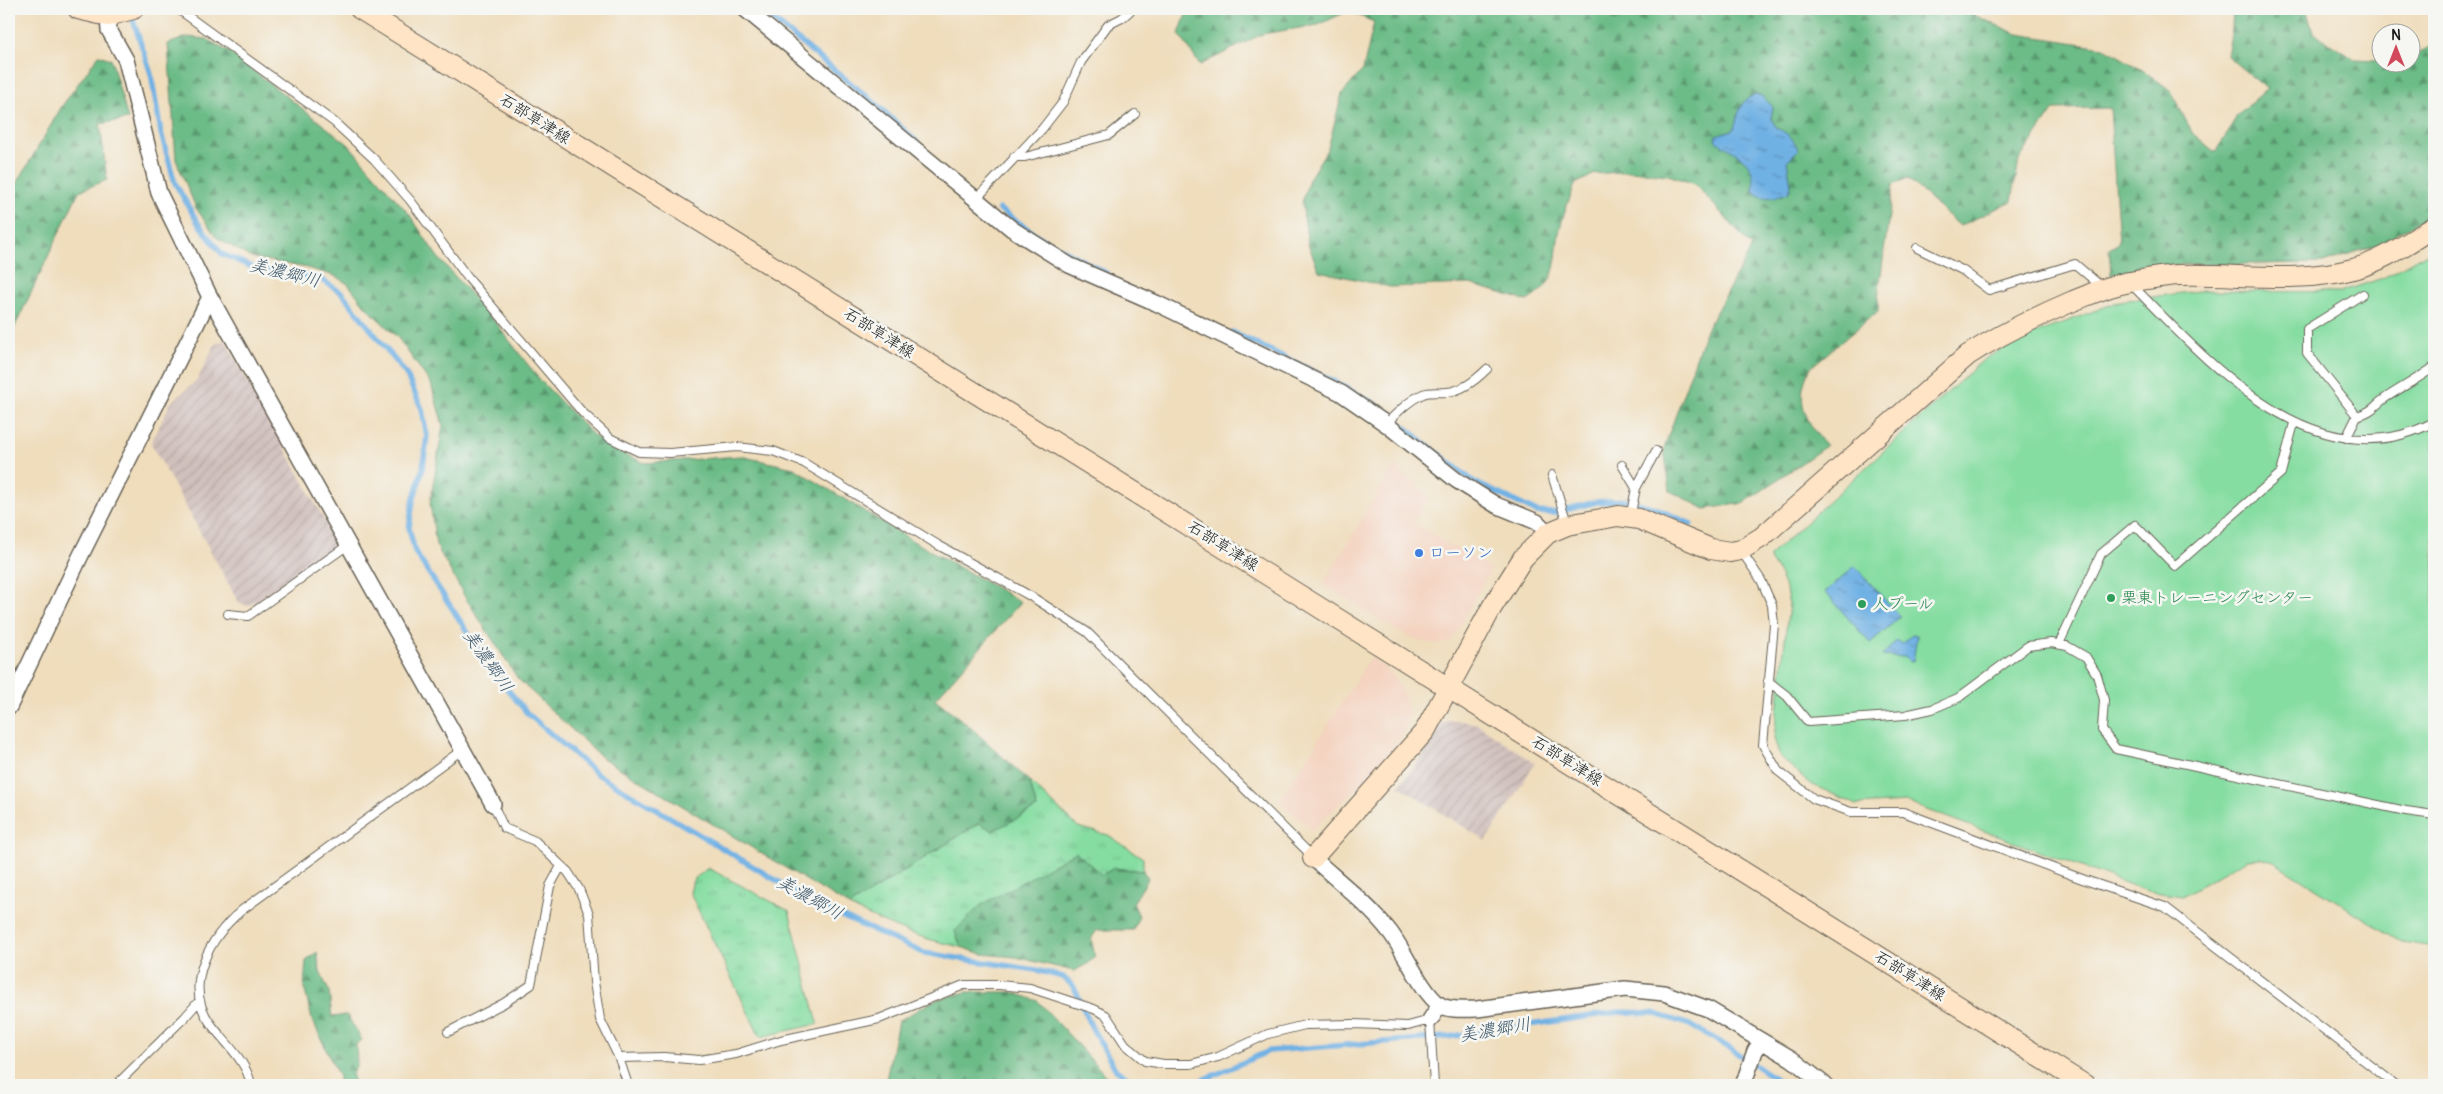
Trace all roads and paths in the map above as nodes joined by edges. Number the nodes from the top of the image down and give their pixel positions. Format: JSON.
{"nodes":[{"id":1,"x":78,"y":9,"type":"edge"},
{"id":2,"x":133,"y":9,"type":"edge"},
{"id":3,"x":178,"y":9,"type":"edge"},
{"id":4,"x":360,"y":9,"type":"edge"},
{"id":5,"x":745,"y":9,"type":"edge"},
{"id":6,"x":1132,"y":9,"type":"edge"},
{"id":7,"x":110,"y":16,"type":"junction"},
{"id":8,"x":1135,"y":114,"type":"dead end"},
{"id":9,"x":1014,"y":156,"type":"junction"},
{"id":10,"x":979,"y":196,"type":"junction"},
{"id":11,"x":2434,"y":228,"type":"edge"},
{"id":12,"x":1917,"y":248,"type":"dead end"},
{"id":13,"x":2128,"y":282,"type":"junction"},
{"id":14,"x":2104,"y":288,"type":"junction"},
{"id":15,"x":2363,"y":294,"type":"dead end"},
{"id":16,"x":210,"y":297,"type":"junction"},
{"id":17,"x":2434,"y":367,"type":"edge"},
{"id":18,"x":1487,"y":369,"type":"dead end"},
{"id":19,"x":2358,"y":416,"type":"junction"},
{"id":20,"x":1391,"y":419,"type":"junction"},
{"id":21,"x":2434,"y":422,"type":"edge"},
{"id":22,"x":2294,"y":423,"type":"junction"},
{"id":23,"x":2346,"y":438,"type":"junction"},
{"id":24,"x":1656,"y":451,"type":"dead end"},
{"id":25,"x":1622,"y":465,"type":"dead end"},
{"id":26,"x":1552,"y":475,"type":"dead end"},
{"id":27,"x":1636,"y":488,"type":"junction"},
{"id":28,"x":1632,"y":506,"type":"junction"},
{"id":29,"x":1564,"y":515,"type":"junction"},
{"id":30,"x":1548,"y":533,"type":"junction"},
{"id":31,"x":348,"y":545,"type":"junction"},
{"id":32,"x":1741,"y":550,"type":"junction"},
{"id":33,"x":228,"y":614,"type":"dead end"},
{"id":34,"x":2059,"y":644,"type":"junction"},
{"id":35,"x":1768,"y":681,"type":"junction"},
{"id":36,"x":1448,"y":686,"type":"junction"},
{"id":37,"x":9,"y":707,"type":"edge"},
{"id":38,"x":462,"y":750,"type":"junction"},
{"id":39,"x":493,"y":804,"type":"joint"},
{"id":40,"x":2434,"y":815,"type":"edge"},
{"id":41,"x":1313,"y":858,"type":"junction"},
{"id":42,"x":561,"y":866,"type":"junction"},
{"id":43,"x":200,"y":1000,"type":"junction"},
{"id":44,"x":1440,"y":1005,"type":"junction"},
{"id":45,"x":1430,"y":1023,"type":"junction"},
{"id":46,"x":448,"y":1032,"type":"dead end"},
{"id":47,"x":1758,"y":1046,"type":"junction"},
{"id":48,"x":619,"y":1058,"type":"junction"},
{"id":49,"x":1745,"y":1080,"type":"edge"},
{"id":50,"x":116,"y":1085,"type":"edge"},
{"id":51,"x":251,"y":1085,"type":"edge"},
{"id":52,"x":628,"y":1085,"type":"edge"},
{"id":53,"x":1434,"y":1085,"type":"edge"},
{"id":54,"x":1824,"y":1085,"type":"edge"},
{"id":55,"x":2085,"y":1085,"type":"edge"},
{"id":56,"x":2396,"y":1085,"type":"edge"}],
"edges":[{"from":1,"to":7,"type":"main road"},
{"from":2,"to":7,"type":"main road"},
{"from":3,"to":41,"type":"lane"},
{"from":4,"to":36,"type":"main road","name":"石部草津線"},
{"from":5,"to":10,"type":"street"},
{"from":6,"to":9,"type":"lane"},
{"from":7,"to":16,"type":"street"},
{"from":8,"to":9,"type":"lane"},
{"from":9,"to":10,"type":"lane"},
{"from":10,"to":20,"type":"street"},
{"from":11,"to":13,"type":"main road"},
{"from":12,"to":14,"type":"lane"},
{"from":13,"to":14,"type":"main road"},
{"from":13,"to":22,"type":"lane"},
{"from":14,"to":32,"type":"main road"},
{"from":15,"to":19,"type":"lane"},
{"from":16,"to":31,"type":"street"},
{"from":16,"to":37,"type":"street"},
{"from":17,"to":19,"type":"lane"},
{"from":18,"to":20,"type":"lane"},
{"from":19,"to":23,"type":"lane"},
{"from":20,"to":30,"type":"street"},
{"from":21,"to":23,"type":"lane"},
{"from":22,"to":23,"type":"lane"},
{"from":22,"to":34,"type":"lane"},
{"from":24,"to":27,"type":"lane"},
{"from":25,"to":27,"type":"lane"},
{"from":26,"to":29,"type":"lane"},
{"from":27,"to":28,"type":"lane"},
{"from":28,"to":29,"type":"main road"},
{"from":28,"to":32,"type":"main road"},
{"from":29,"to":30,"type":"main road"},
{"from":30,"to":36,"type":"main road"},
{"from":31,"to":33,"type":"lane"},
{"from":31,"to":38,"type":"street"},
{"from":32,"to":35,"type":"lane"},
{"from":34,"to":35,"type":"lane"},
{"from":34,"to":40,"type":"lane"},
{"from":35,"to":56,"type":"lane"},
{"from":36,"to":41,"type":"main road"},
{"from":36,"to":55,"type":"main road","name":"石部草津線"},
{"from":38,"to":39,"type":"street"},
{"from":38,"to":43,"type":"lane"},
{"from":39,"to":42,"type":"lane"},
{"from":41,"to":44,"type":"street"},
{"from":42,"to":46,"type":"lane"},
{"from":42,"to":48,"type":"lane"},
{"from":43,"to":50,"type":"lane"},
{"from":43,"to":51,"type":"lane"},
{"from":44,"to":45,"type":"street"},
{"from":44,"to":47,"type":"street"},
{"from":45,"to":48,"type":"lane"},
{"from":45,"to":53,"type":"lane"},
{"from":47,"to":49,"type":"street"},
{"from":47,"to":54,"type":"street"},
{"from":48,"to":52,"type":"lane"}]}
